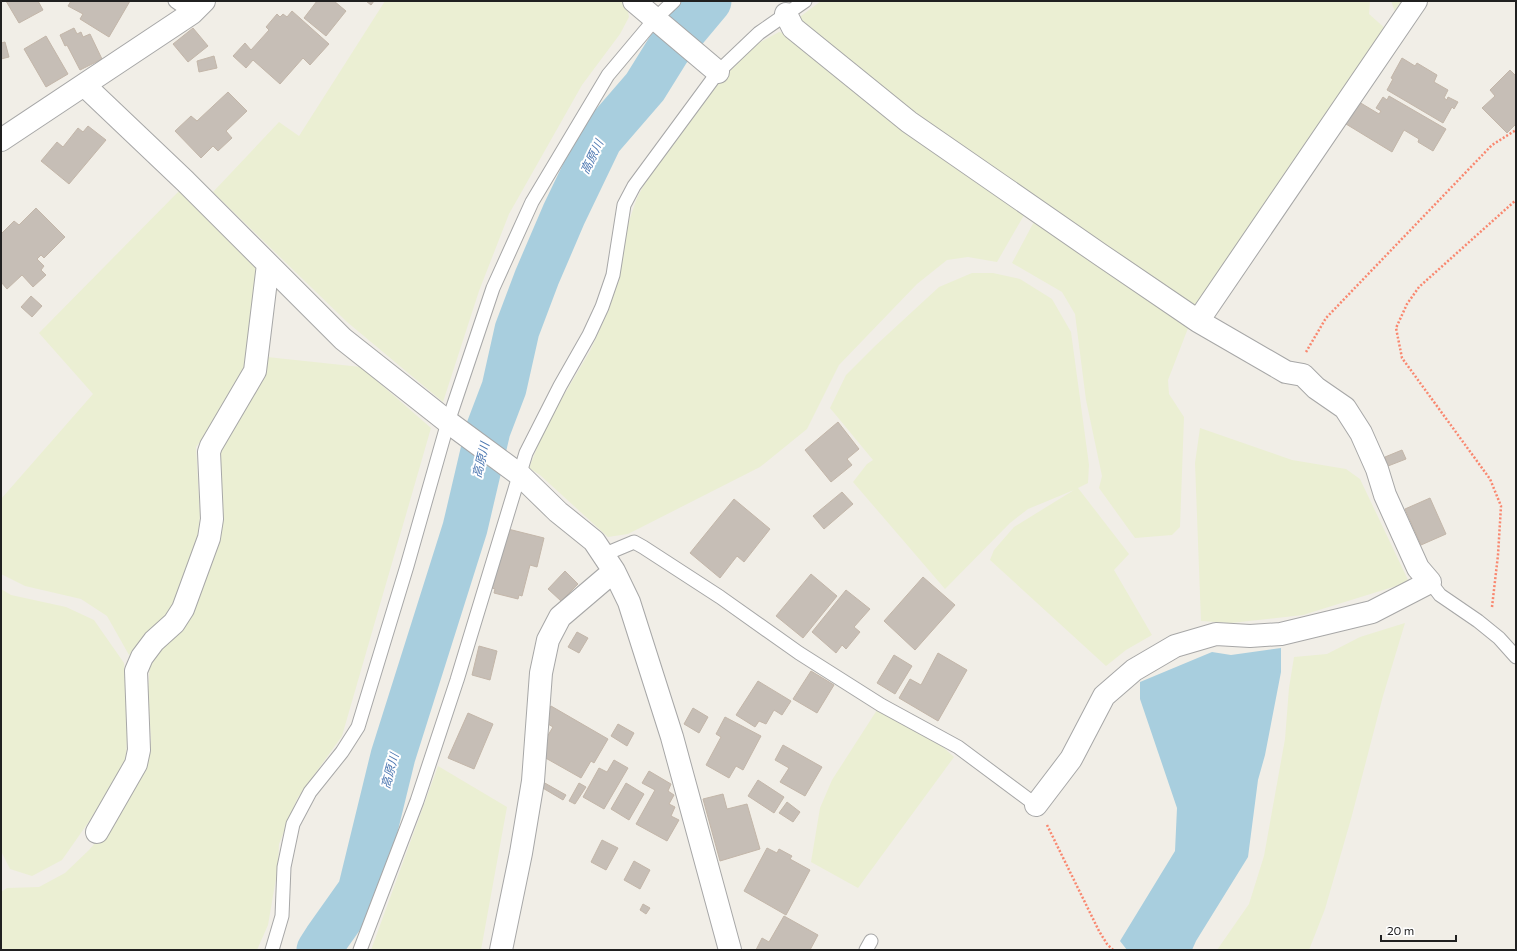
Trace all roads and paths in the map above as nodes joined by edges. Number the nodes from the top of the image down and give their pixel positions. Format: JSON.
{"nodes":[{"id":1,"x":634,"y":1,"type":"edge"},
{"id":2,"x":674,"y":1,"type":"edge"},
{"id":3,"x":805,"y":1,"type":"edge"},
{"id":4,"x":1416,"y":1,"type":"edge"},
{"id":5,"x":190,"y":5,"type":"edge"},
{"id":6,"x":786,"y":14,"type":"junction"},
{"id":7,"x":655,"y":19,"type":"junction"},
{"id":8,"x":718,"y":72,"type":"junction"},
{"id":9,"x":84,"y":85,"type":"junction"},
{"id":10,"x":1516,"y":130,"type":"edge"},
{"id":11,"x":1,"y":140,"type":"edge"},
{"id":12,"x":1516,"y":200,"type":"edge"},
{"id":13,"x":268,"y":264,"type":"junction"},
{"id":14,"x":1198,"y":321,"type":"junction"},
{"id":15,"x":1303,"y":374,"type":"junction"},
{"id":16,"x":451,"y":424,"type":"junction"},
{"id":17,"x":516,"y":472,"type":"junction"},
{"id":18,"x":608,"y":563,"type":"junction"},
{"id":19,"x":1430,"y":582,"type":"junction"},
{"id":20,"x":1489,"y":630,"type":"junction"},
{"id":21,"x":1516,"y":657,"type":"edge"},
{"id":22,"x":1036,"y":805,"type":"junction"},
{"id":23,"x":97,"y":832,"type":"dead end"},
{"id":24,"x":272,"y":950,"type":"edge"},
{"id":25,"x":360,"y":950,"type":"edge"},
{"id":26,"x":501,"y":950,"type":"edge"},
{"id":27,"x":730,"y":950,"type":"edge"},
{"id":28,"x":1113,"y":950,"type":"edge"}],
"edges":[{"from":1,"to":7,"type":"street"},
{"from":2,"to":7,"type":"lane"},
{"from":3,"to":6,"type":"lane"},
{"from":4,"to":14,"type":"street"},
{"from":5,"to":9,"type":"street"},
{"from":6,"to":8,"type":"lane"},
{"from":6,"to":14,"type":"street"},
{"from":7,"to":8,"type":"street"},
{"from":7,"to":16,"type":"lane"},
{"from":8,"to":17,"type":"lane"},
{"from":9,"to":11,"type":"street"},
{"from":9,"to":13,"type":"street"},
{"from":10,"to":15,"type":"path"},
{"from":12,"to":20,"type":"path"},
{"from":13,"to":16,"type":"street"},
{"from":13,"to":23,"type":"street"},
{"from":14,"to":15,"type":"street"},
{"from":15,"to":19,"type":"street"},
{"from":16,"to":17,"type":"street"},
{"from":16,"to":24,"type":"lane"},
{"from":17,"to":18,"type":"street"},
{"from":17,"to":25,"type":"lane"},
{"from":18,"to":22,"type":"lane"},
{"from":18,"to":26,"type":"street"},
{"from":18,"to":27,"type":"street"},
{"from":19,"to":20,"type":"lane"},
{"from":19,"to":22,"type":"street"},
{"from":20,"to":21,"type":"lane"},
{"from":22,"to":28,"type":"path"}]}
